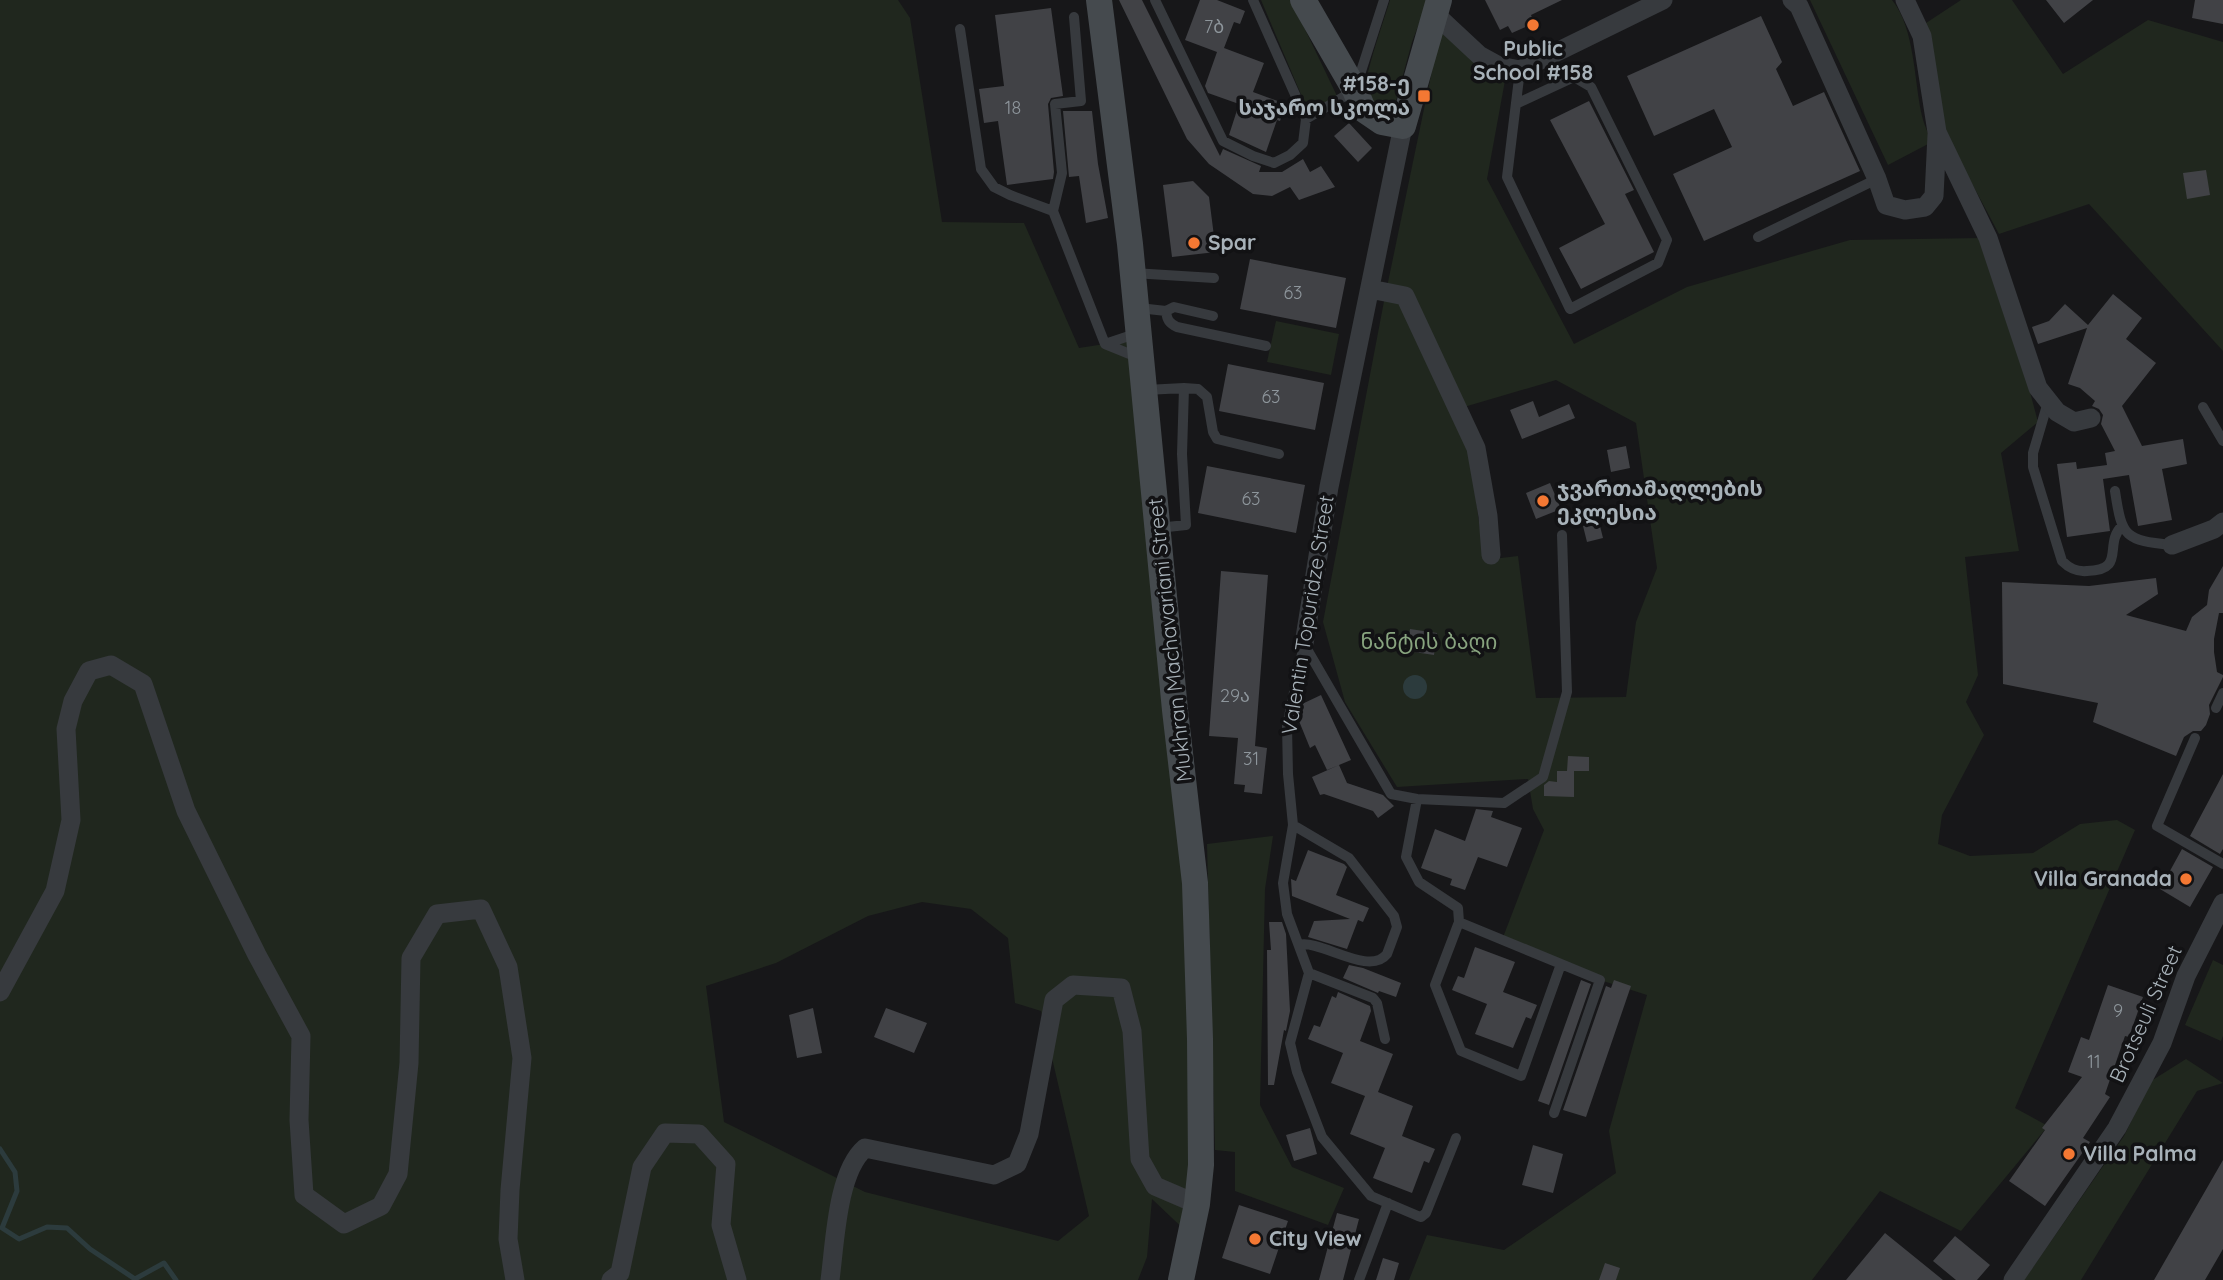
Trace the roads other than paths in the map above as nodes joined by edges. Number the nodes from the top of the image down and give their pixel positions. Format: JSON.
{"nodes":[{"id":1,"x":1100,"y":0,"type":"edge"},
{"id":2,"x":1156,"y":0,"type":"edge"},
{"id":3,"x":1253,"y":0,"type":"edge"},
{"id":4,"x":1303,"y":0,"type":"edge"},
{"id":5,"x":1384,"y":0,"type":"edge"},
{"id":6,"x":1792,"y":0,"type":"edge"},
{"id":7,"x":1905,"y":0,"type":"edge"},
{"id":8,"x":1657,"y":2,"type":"edge"},
{"id":9,"x":1437,"y":7,"type":"edge"},
{"id":10,"x":1074,"y":17,"type":"dead end"},
{"id":11,"x":960,"y":29,"type":"dead end"},
{"id":12,"x":1520,"y":70,"type":"junction"},
{"id":13,"x":1355,"y":90,"type":"junction"},
{"id":14,"x":1516,"y":104,"type":"junction"},
{"id":15,"x":1306,"y":119,"type":"junction"},
{"id":16,"x":1403,"y":126,"type":"junction"},
{"id":17,"x":1937,"y":132,"type":"junction"},
{"id":18,"x":1877,"y":179,"type":"junction"},
{"id":19,"x":1054,"y":211,"type":"junction"},
{"id":20,"x":1758,"y":237,"type":"dead end"},
{"id":21,"x":1132,"y":273,"type":"junction"},
{"id":22,"x":1214,"y":278,"type":"dead end"},
{"id":23,"x":1370,"y":289,"type":"junction"},
{"id":24,"x":1166,"y":311,"type":"junction"},
{"id":25,"x":1137,"y":316,"type":"junction"},
{"id":26,"x":1213,"y":316,"type":"dead end"},
{"id":27,"x":1105,"y":344,"type":"junction"},
{"id":28,"x":1266,"y":346,"type":"dead end"},
{"id":29,"x":1141,"y":358,"type":"junction"},
{"id":30,"x":1184,"y":388,"type":"junction"},
{"id":31,"x":1144,"y":390,"type":"junction"},
{"id":32,"x":2048,"y":401,"type":"junction"},
{"id":33,"x":2203,"y":407,"type":"dead end"},
{"id":34,"x":2091,"y":418,"type":"dead end"},
{"id":35,"x":2223,"y":441,"type":"edge"},
{"id":36,"x":1279,"y":454,"type":"dead end"},
{"id":37,"x":2115,"y":491,"type":"dead end"},
{"id":38,"x":2223,"y":522,"type":"edge"},
{"id":39,"x":2122,"y":526,"type":"junction"},
{"id":40,"x":1158,"y":528,"type":"junction"},
{"id":41,"x":1562,"y":534,"type":"dead end"},
{"id":42,"x":2172,"y":545,"type":"joint"},
{"id":43,"x":1491,"y":555,"type":"dead end"},
{"id":44,"x":1304,"y":644,"type":"junction"},
{"id":45,"x":2223,"y":693,"type":"edge"},
{"id":46,"x":2216,"y":708,"type":"dead end"},
{"id":47,"x":2195,"y":738,"type":"dead end"},
{"id":48,"x":1418,"y":799,"type":"junction"},
{"id":49,"x":1293,"y":825,"type":"junction"},
{"id":50,"x":2223,"y":864,"type":"edge"},
{"id":51,"x":2223,"y":903,"type":"edge"},
{"id":52,"x":1459,"y":922,"type":"junction"},
{"id":53,"x":1298,"y":945,"type":"junction"},
{"id":54,"x":1561,"y":964,"type":"junction"},
{"id":55,"x":1309,"y":973,"type":"junction"},
{"id":56,"x":0,"y":992,"type":"edge"},
{"id":57,"x":1385,"y":1039,"type":"dead end"},
{"id":58,"x":1554,"y":1113,"type":"dead end"},
{"id":59,"x":1455,"y":1138,"type":"dead end"},
{"id":60,"x":1388,"y":1203,"type":"junction"},
{"id":61,"x":1197,"y":1204,"type":"junction"},
{"id":62,"x":1182,"y":1279,"type":"edge"},
{"id":63,"x":514,"y":1280,"type":"edge"},
{"id":64,"x":611,"y":1280,"type":"edge"},
{"id":65,"x":737,"y":1280,"type":"edge"},
{"id":66,"x":830,"y":1280,"type":"edge"},
{"id":67,"x":1359,"y":1280,"type":"edge"},
{"id":68,"x":2014,"y":1280,"type":"edge"}],
"edges":[{"from":1,"to":21,"type":"main road","name":"Mukhran Machavariani Street"},
{"from":2,"to":15,"type":"lane"},
{"from":3,"to":15,"type":"lane"},
{"from":4,"to":13,"type":"main road"},
{"from":5,"to":13,"type":"lane"},
{"from":6,"to":18,"type":"street"},
{"from":7,"to":17,"type":"street"},
{"from":8,"to":12,"type":"street"},
{"from":9,"to":12,"type":"street"},
{"from":9,"to":16,"type":"main road","name":"Valentin Topuridze Street"},
{"from":10,"to":19,"type":"lane"},
{"from":11,"to":19,"type":"lane"},
{"from":12,"to":14,"type":"lane"},
{"from":13,"to":15,"type":"lane"},
{"from":13,"to":16,"type":"main road"},
{"from":14,"to":14,"type":"lane"},
{"from":16,"to":23,"type":"street","name":"Valentin Topuridze Street"},
{"from":17,"to":18,"type":"street"},
{"from":17,"to":32,"type":"street"},
{"from":18,"to":20,"type":"lane"},
{"from":19,"to":27,"type":"lane"},
{"from":21,"to":22,"type":"lane"},
{"from":21,"to":25,"type":"main road","name":"Mukhran Machavariani Street"},
{"from":23,"to":43,"type":"street"},
{"from":23,"to":44,"type":"street","name":"Valentin Topuridze Street"},
{"from":24,"to":25,"type":"lane"},
{"from":24,"to":26,"type":"lane"},
{"from":24,"to":28,"type":"lane"},
{"from":25,"to":27,"type":"lane"},
{"from":25,"to":29,"type":"main road","name":"Mukhran Machavariani Street"},
{"from":27,"to":29,"type":"lane"},
{"from":29,"to":31,"type":"main road","name":"Mukhran Machavariani Street"},
{"from":30,"to":31,"type":"lane"},
{"from":30,"to":36,"type":"lane"},
{"from":30,"to":40,"type":"lane"},
{"from":31,"to":40,"type":"main road","name":"Mukhran Machavariani Street"},
{"from":32,"to":34,"type":"street"},
{"from":32,"to":39,"type":"lane"},
{"from":33,"to":35,"type":"lane"},
{"from":37,"to":39,"type":"lane"},
{"from":38,"to":42,"type":"street"},
{"from":39,"to":42,"type":"lane"},
{"from":40,"to":61,"type":"main road","name":"Mukhran Machavariani Street"},
{"from":41,"to":48,"type":"lane"},
{"from":44,"to":48,"type":"lane"},
{"from":44,"to":49,"type":"lane","name":"Valentin Topuridze Street"},
{"from":45,"to":46,"type":"lane"},
{"from":47,"to":50,"type":"lane"},
{"from":48,"to":52,"type":"lane"},
{"from":49,"to":53,"type":"lane","name":"Valentin Topuridze Street"},
{"from":49,"to":53,"type":"lane"},
{"from":51,"to":68,"type":"street","name":"Brotseuli Street"},
{"from":52,"to":54,"type":"lane"},
{"from":52,"to":54,"type":"lane"},
{"from":53,"to":55,"type":"lane","name":"Valentin Topuridze Street"},
{"from":54,"to":58,"type":"lane"},
{"from":55,"to":57,"type":"lane"},
{"from":55,"to":60,"type":"lane"},
{"from":56,"to":63,"type":"street"},
{"from":59,"to":60,"type":"lane"},
{"from":60,"to":67,"type":"lane"},
{"from":61,"to":62,"type":"main road","name":"Mukhran Machavariani Street"},
{"from":61,"to":66,"type":"street"},
{"from":64,"to":65,"type":"street"}]}
